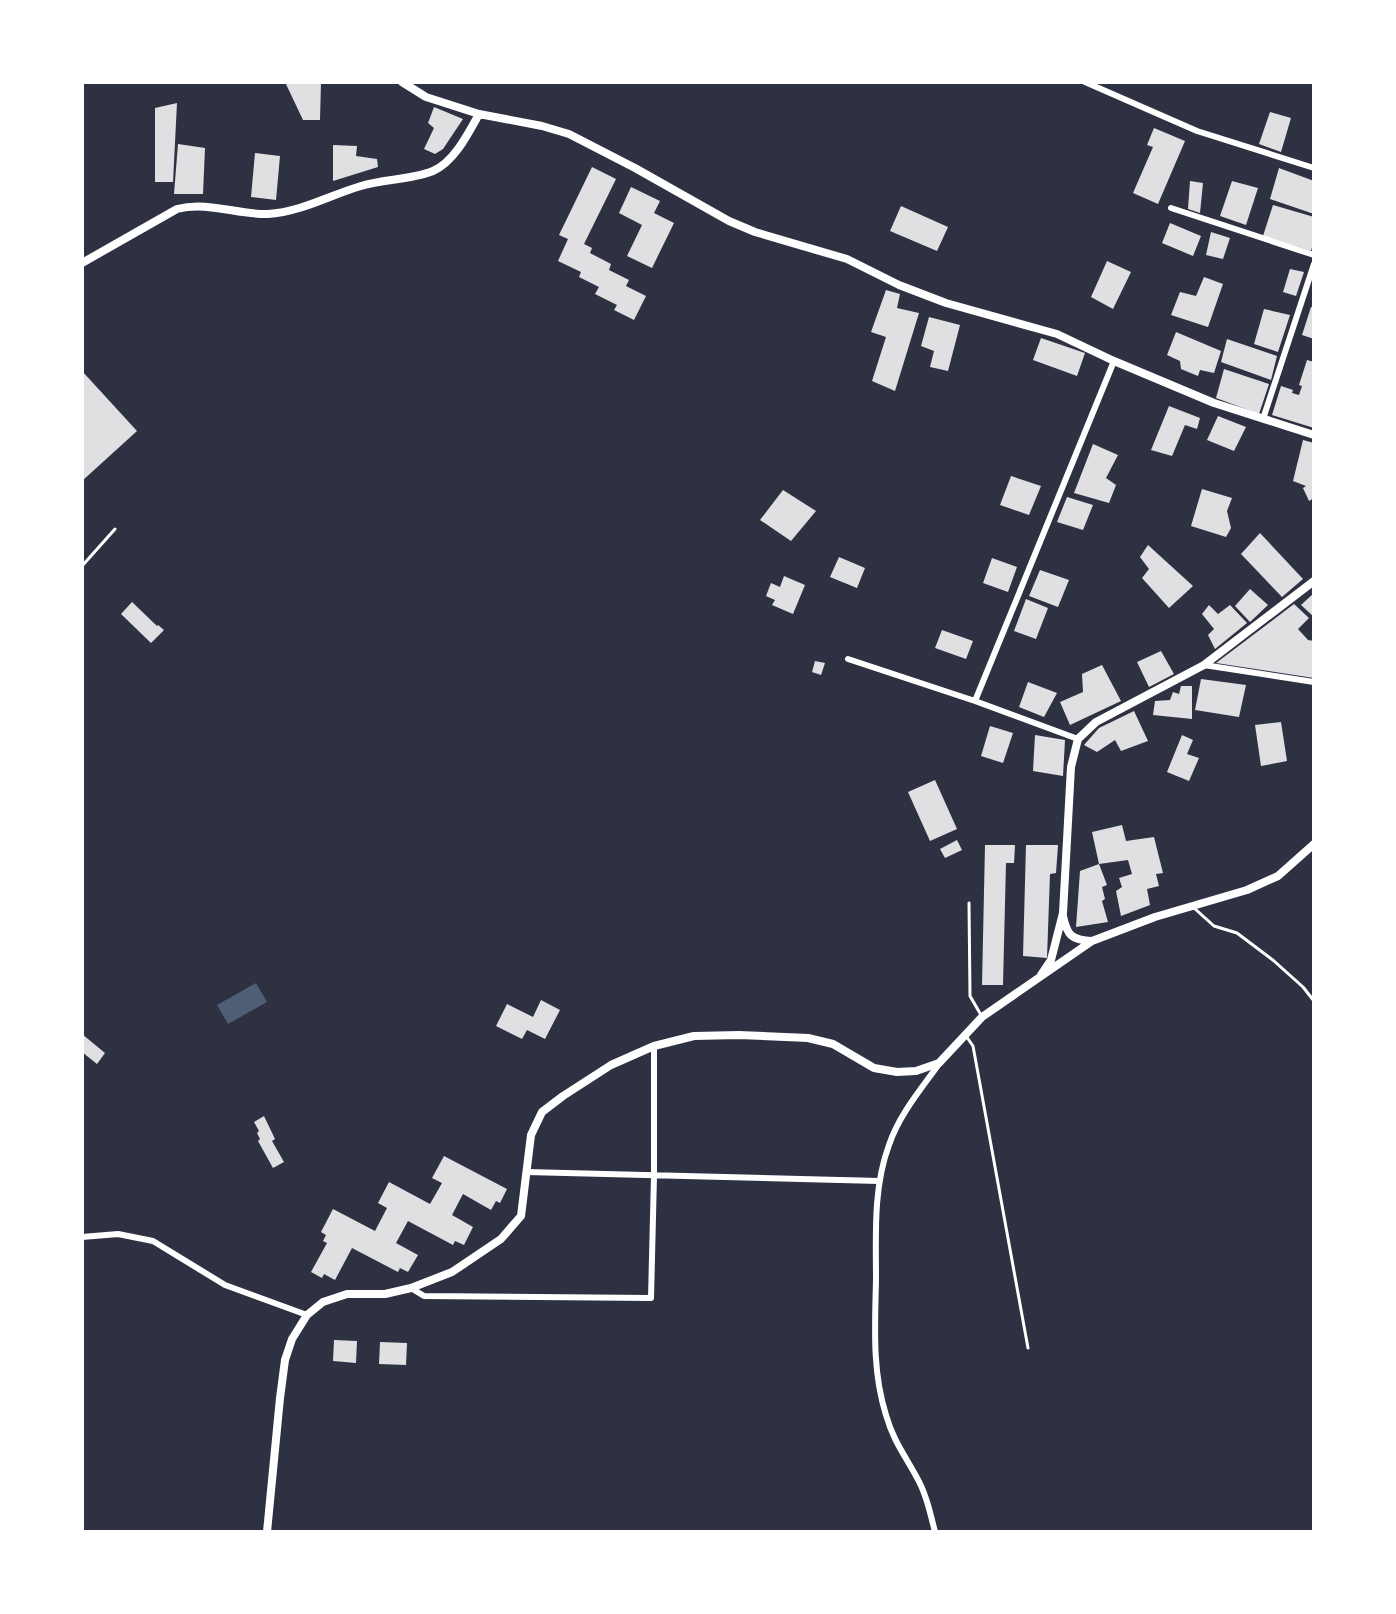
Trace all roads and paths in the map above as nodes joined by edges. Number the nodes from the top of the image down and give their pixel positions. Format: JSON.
{"nodes":[{"id":1,"x":402,"y":82,"type":"edge"},
{"id":2,"x":1085,"y":82,"type":"edge"},
{"id":3,"x":479,"y":114,"type":"junction"},
{"id":4,"x":1314,"y":168,"type":"edge"},
{"id":5,"x":1171,"y":208,"type":"dead end"},
{"id":6,"x":1314,"y":255,"type":"edge"},
{"id":7,"x":82,"y":263,"type":"edge"},
{"id":8,"x":1314,"y":264,"type":"edge"},
{"id":9,"x":1114,"y":361,"type":"junction"},
{"id":10,"x":1263,"y":419,"type":"junction"},
{"id":11,"x":1314,"y":435,"type":"edge"},
{"id":12,"x":115,"y":529,"type":"dead end"},
{"id":13,"x":82,"y":566,"type":"edge"},
{"id":14,"x":1314,"y":580,"type":"edge"},
{"id":15,"x":848,"y":659,"type":"dead end"},
{"id":16,"x":1204,"y":665,"type":"junction"},
{"id":17,"x":1314,"y":682,"type":"edge"},
{"id":18,"x":975,"y":701,"type":"junction"},
{"id":19,"x":1078,"y":739,"type":"junction"},
{"id":20,"x":1314,"y":844,"type":"edge"},
{"id":21,"x":969,"y":903,"type":"dead end"},
{"id":22,"x":1192,"y":907,"type":"junction"},
{"id":23,"x":1063,"y":913,"type":"junction"},
{"id":24,"x":1092,"y":941,"type":"junction"},
{"id":25,"x":1039,"y":979,"type":"junction"},
{"id":26,"x":1314,"y":1001,"type":"edge"},
{"id":27,"x":982,"y":1017,"type":"junction"},
{"id":28,"x":965,"y":1034,"type":"junction"},
{"id":29,"x":654,"y":1046,"type":"junction"},
{"id":30,"x":939,"y":1063,"type":"junction"},
{"id":31,"x":526,"y":1173,"type":"junction"},
{"id":32,"x":654,"y":1176,"type":"junction"},
{"id":33,"x":879,"y":1181,"type":"junction"},
{"id":34,"x":82,"y":1237,"type":"edge"},
{"id":35,"x":411,"y":1288,"type":"junction"},
{"id":36,"x":307,"y":1315,"type":"junction"},
{"id":37,"x":1028,"y":1348,"type":"dead end"},
{"id":38,"x":267,"y":1532,"type":"edge"},
{"id":39,"x":935,"y":1532,"type":"edge"}],
"edges":[{"from":1,"to":3,"type":"street"},
{"from":2,"to":4,"type":"street"},
{"from":3,"to":7,"type":"street"},
{"from":3,"to":9,"type":"street"},
{"from":5,"to":6,"type":"street"},
{"from":8,"to":10,"type":"street"},
{"from":9,"to":10,"type":"street"},
{"from":9,"to":18,"type":"street"},
{"from":10,"to":11,"type":"street"},
{"from":12,"to":13,"type":"lane"},
{"from":14,"to":16,"type":"street"},
{"from":15,"to":18,"type":"street"},
{"from":16,"to":17,"type":"street"},
{"from":16,"to":19,"type":"street"},
{"from":18,"to":19,"type":"street"},
{"from":19,"to":23,"type":"street"},
{"from":20,"to":22,"type":"street"},
{"from":21,"to":27,"type":"lane"},
{"from":22,"to":24,"type":"street"},
{"from":22,"to":26,"type":"lane"},
{"from":23,"to":24,"type":"street"},
{"from":23,"to":25,"type":"street"},
{"from":24,"to":25,"type":"street"},
{"from":25,"to":27,"type":"street"},
{"from":27,"to":28,"type":"street"},
{"from":28,"to":30,"type":"street"},
{"from":28,"to":37,"type":"lane"},
{"from":29,"to":30,"type":"street"},
{"from":29,"to":31,"type":"street"},
{"from":29,"to":32,"type":"street"},
{"from":30,"to":33,"type":"street"},
{"from":31,"to":32,"type":"street"},
{"from":31,"to":35,"type":"street"},
{"from":32,"to":33,"type":"street"},
{"from":32,"to":35,"type":"street"},
{"from":33,"to":39,"type":"street"},
{"from":34,"to":36,"type":"street"},
{"from":35,"to":36,"type":"street"},
{"from":36,"to":38,"type":"street"}]}
